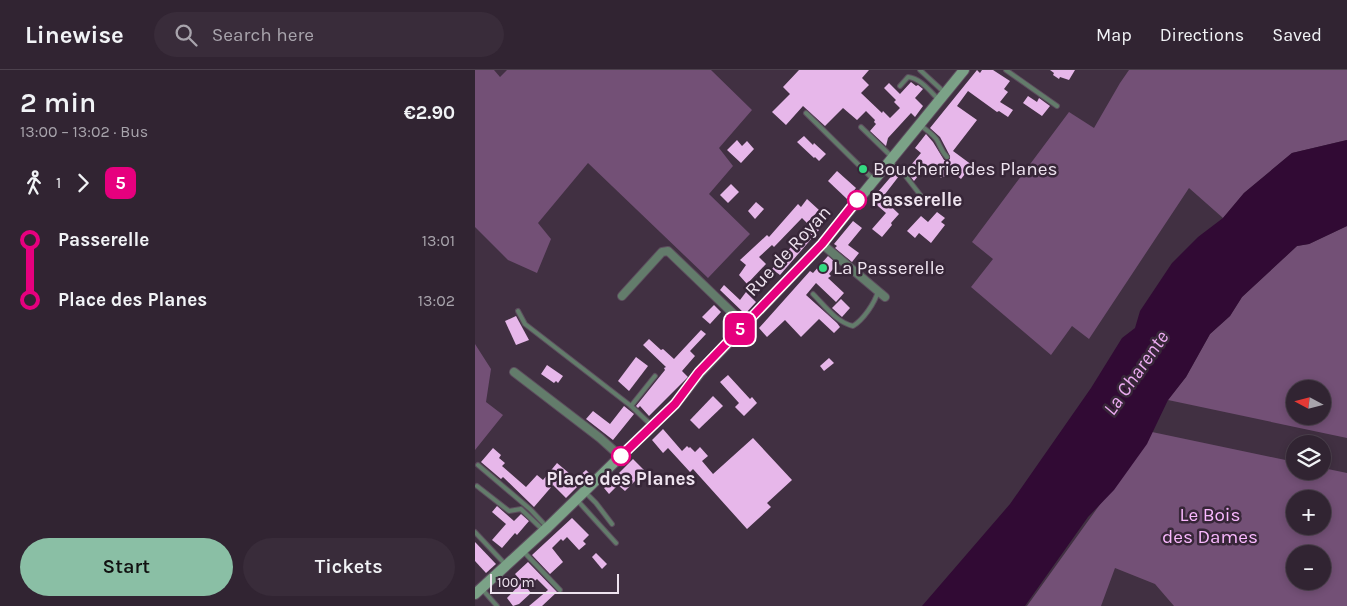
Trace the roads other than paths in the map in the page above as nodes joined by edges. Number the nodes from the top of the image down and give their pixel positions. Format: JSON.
{"nodes":[{"id":1,"x":920,"y":70,"type":"edge"},
{"id":2,"x":964,"y":70,"type":"edge"},
{"id":3,"x":1006,"y":70,"type":"edge"},
{"id":4,"x":900,"y":86,"type":"dead end"},
{"id":5,"x":943,"y":97,"type":"junction"},
{"id":6,"x":1057,"y":106,"type":"dead end"},
{"id":7,"x":806,"y":114,"type":"dead end"},
{"id":8,"x":920,"y":125,"type":"junction"},
{"id":9,"x":861,"y":127,"type":"dead end"},
{"id":10,"x":947,"y":157,"type":"dead end"},
{"id":11,"x":891,"y":160,"type":"junction"},
{"id":12,"x":874,"y":181,"type":"junction"},
{"id":13,"x":925,"y":201,"type":"dead end"},
{"id":14,"x":822,"y":244,"type":"junction"},
{"id":15,"x":878,"y":291,"type":"junction"},
{"id":16,"x":813,"y":294,"type":"dead end"},
{"id":17,"x":622,"y":296,"type":"dead end"},
{"id":18,"x":885,"y":297,"type":"dead end"},
{"id":19,"x":518,"y":311,"type":"dead end"},
{"id":20,"x":744,"y":324,"type":"junction"},
{"id":21,"x":515,"y":372,"type":"dead end"},
{"id":22,"x":655,"y":376,"type":"dead end"},
{"id":23,"x":691,"y":383,"type":"junction"},
{"id":24,"x":631,"y":406,"type":"junction"},
{"id":25,"x":648,"y":422,"type":"junction"},
{"id":26,"x":623,"y":455,"type":"junction"},
{"id":27,"x":478,"y":465,"type":"dead end"},
{"id":28,"x":477,"y":486,"type":"dead end"},
{"id":29,"x":584,"y":491,"type":"junction"},
{"id":30,"x":576,"y":500,"type":"junction"},
{"id":31,"x":612,"y":524,"type":"dead end"},
{"id":32,"x":546,"y":529,"type":"junction"},
{"id":33,"x":475,"y":532,"type":"edge"},
{"id":34,"x":616,"y":543,"type":"dead end"},
{"id":35,"x":523,"y":550,"type":"junction"},
{"id":36,"x":506,"y":565,"type":"junction"},
{"id":37,"x":560,"y":590,"type":"dead end"},
{"id":38,"x":478,"y":591,"type":"edge"},
{"id":39,"x":497,"y":606,"type":"edge"}],
"edges":[{"from":1,"to":5,"type":"lane"},
{"from":2,"to":5,"type":"main road","name":"Rue de Royan"},
{"from":3,"to":6,"type":"lane"},
{"from":4,"to":5,"type":"lane"},
{"from":5,"to":8,"type":"main road","name":"Rue de Royan"},
{"from":7,"to":12,"type":"lane"},
{"from":8,"to":10,"type":"lane"},
{"from":8,"to":11,"type":"main road","name":"Rue de Royan"},
{"from":9,"to":11,"type":"lane"},
{"from":11,"to":12,"type":"main road","name":"Rue de Royan"},
{"from":11,"to":13,"type":"lane"},
{"from":12,"to":14,"type":"main road","name":"Rue de Royan"},
{"from":14,"to":15,"type":"street"},
{"from":14,"to":20,"type":"main road","name":"Rue de Royan"},
{"from":15,"to":16,"type":"lane"},
{"from":15,"to":18,"type":"street"},
{"from":17,"to":20,"type":"street"},
{"from":19,"to":24,"type":"lane"},
{"from":20,"to":23,"type":"main road","name":"Rue de Royan"},
{"from":21,"to":26,"type":"street"},
{"from":22,"to":24,"type":"lane"},
{"from":23,"to":25,"type":"main road","name":"Rue de Royan"},
{"from":23,"to":26,"type":"main road","name":"Rue de Royan"},
{"from":24,"to":25,"type":"lane"},
{"from":25,"to":26,"type":"main road","name":"Rue de Royan"},
{"from":26,"to":29,"type":"main road","name":"Rue de Royan"},
{"from":27,"to":32,"type":"lane"},
{"from":28,"to":32,"type":"lane"},
{"from":29,"to":30,"type":"main road","name":"Rue de Royan"},
{"from":29,"to":31,"type":"lane"},
{"from":30,"to":32,"type":"main road","name":"Rue de Royan"},
{"from":30,"to":34,"type":"lane"},
{"from":32,"to":35,"type":"main road","name":"Rue de Royan"},
{"from":33,"to":36,"type":"lane"},
{"from":35,"to":36,"type":"main road","name":"Rue de Royan"},
{"from":35,"to":37,"type":"lane"},
{"from":36,"to":38,"type":"main road","name":"Rue de Royan"},
{"from":38,"to":39,"type":"lane"}]}
